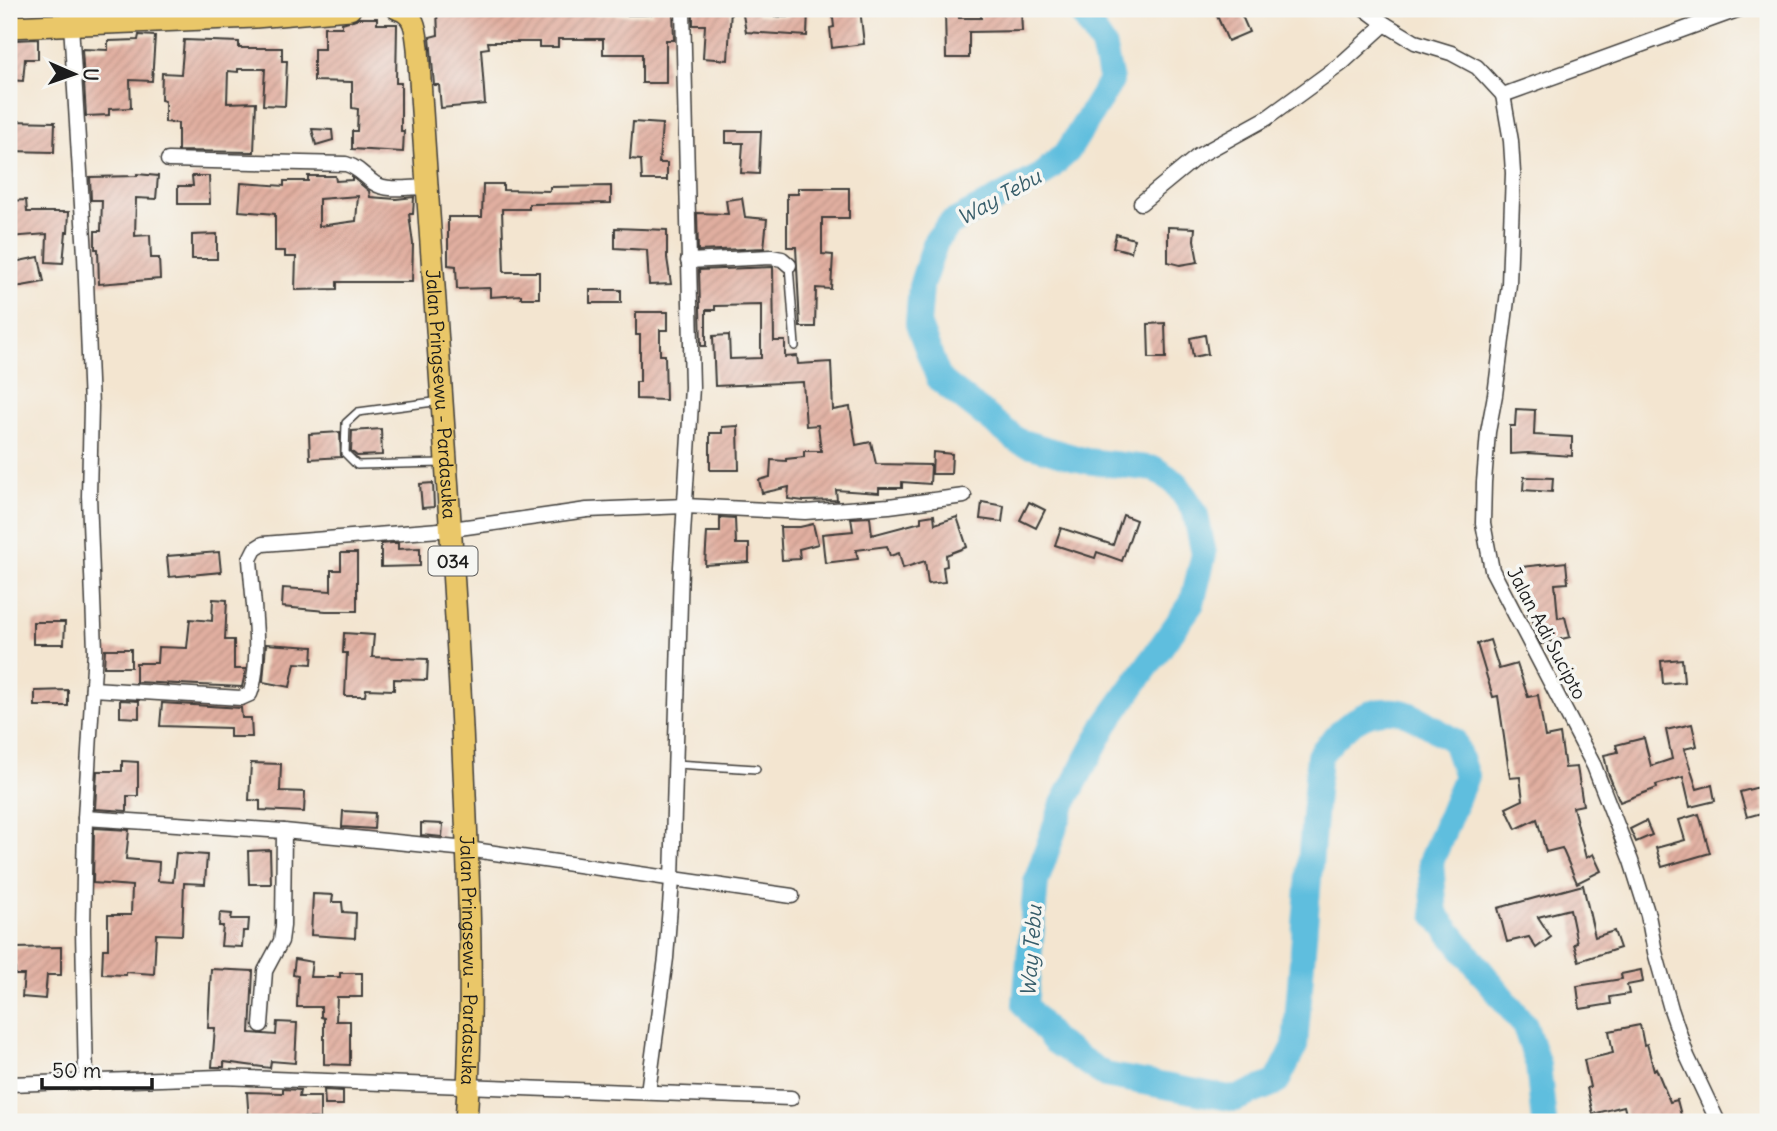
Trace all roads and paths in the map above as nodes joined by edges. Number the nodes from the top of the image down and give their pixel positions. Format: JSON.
{"nodes":[{"id":1,"x":350,"y":9,"type":"edge"},
{"id":2,"x":402,"y":9,"type":"edge"},
{"id":3,"x":682,"y":9,"type":"edge"},
{"id":4,"x":1366,"y":9,"type":"edge"},
{"id":5,"x":1740,"y":9,"type":"edge"},
{"id":6,"x":71,"y":24,"type":"junction"},
{"id":7,"x":1385,"y":24,"type":"junction"},
{"id":8,"x":9,"y":27,"type":"edge"},
{"id":9,"x":1503,"y":95,"type":"junction"},
{"id":10,"x":168,"y":160,"type":"dead end"},
{"id":11,"x":426,"y":187,"type":"junction"},
{"id":12,"x":1141,"y":203,"type":"dead end"},
{"id":13,"x":688,"y":261,"type":"junction"},
{"id":14,"x":789,"y":265,"type":"joint"},
{"id":15,"x":795,"y":346,"type":"dead end"},
{"id":16,"x":442,"y":401,"type":"junction"},
{"id":17,"x":447,"y":463,"type":"junction"},
{"id":18,"x":964,"y":496,"type":"dead end"},
{"id":19,"x":685,"y":506,"type":"junction"},
{"id":20,"x":452,"y":529,"type":"junction"},
{"id":21,"x":93,"y":689,"type":"junction"},
{"id":22,"x":674,"y":764,"type":"junction"},
{"id":23,"x":756,"y":769,"type":"dead end"},
{"id":24,"x":85,"y":818,"type":"junction"},
{"id":25,"x":284,"y":831,"type":"junction"},
{"id":26,"x":467,"y":849,"type":"junction"},
{"id":27,"x":672,"y":880,"type":"junction"},
{"id":28,"x":792,"y":896,"type":"dead end"},
{"id":29,"x":261,"y":1025,"type":"dead end"},
{"id":30,"x":86,"y":1083,"type":"junction"},
{"id":31,"x":9,"y":1084,"type":"edge"},
{"id":32,"x":468,"y":1086,"type":"junction"},
{"id":33,"x":648,"y":1092,"type":"junction"},
{"id":34,"x":791,"y":1098,"type":"dead end"},
{"id":35,"x":466,"y":1122,"type":"edge"},
{"id":36,"x":1718,"y":1122,"type":"edge"}],
"edges":[{"from":1,"to":6,"type":"main road"},
{"from":2,"to":11,"type":"main road","name":"Jalan Pringsewu - Pardasuka","number":"034"},
{"from":3,"to":13,"type":"street"},
{"from":4,"to":7,"type":"street"},
{"from":5,"to":9,"type":"street"},
{"from":6,"to":8,"type":"main road"},
{"from":6,"to":21,"type":"street"},
{"from":7,"to":9,"type":"street"},
{"from":7,"to":12,"type":"street"},
{"from":9,"to":36,"type":"street","name":"Jalan Adi Sucipto"},
{"from":10,"to":11,"type":"street"},
{"from":11,"to":16,"type":"main road","name":"Jalan Pringsewu - Pardasuka","number":"034"},
{"from":13,"to":14,"type":"street"},
{"from":13,"to":19,"type":"street"},
{"from":14,"to":15,"type":"lane"},
{"from":16,"to":17,"type":"main road","name":"Jalan Pringsewu - Pardasuka","number":"034"},
{"from":16,"to":17,"type":"lane"},
{"from":17,"to":20,"type":"main road","name":"Jalan Pringsewu - Pardasuka","number":"034"},
{"from":18,"to":19,"type":"street"},
{"from":19,"to":20,"type":"street"},
{"from":19,"to":22,"type":"street"},
{"from":20,"to":21,"type":"street"},
{"from":20,"to":26,"type":"main road","name":"Jalan Pringsewu - Pardasuka","number":"034"},
{"from":21,"to":24,"type":"street"},
{"from":22,"to":23,"type":"lane"},
{"from":22,"to":27,"type":"street"},
{"from":24,"to":25,"type":"street"},
{"from":24,"to":30,"type":"street"},
{"from":25,"to":26,"type":"street"},
{"from":25,"to":29,"type":"street"},
{"from":26,"to":27,"type":"street"},
{"from":26,"to":32,"type":"main road","name":"Jalan Pringsewu - Pardasuka","number":"034"},
{"from":27,"to":28,"type":"street"},
{"from":27,"to":33,"type":"street"},
{"from":30,"to":31,"type":"street"},
{"from":30,"to":32,"type":"street"},
{"from":32,"to":33,"type":"street"},
{"from":32,"to":35,"type":"main road","name":"Jalan Pringsewu - Pardasuka","number":"034"},
{"from":33,"to":34,"type":"street"}]}
